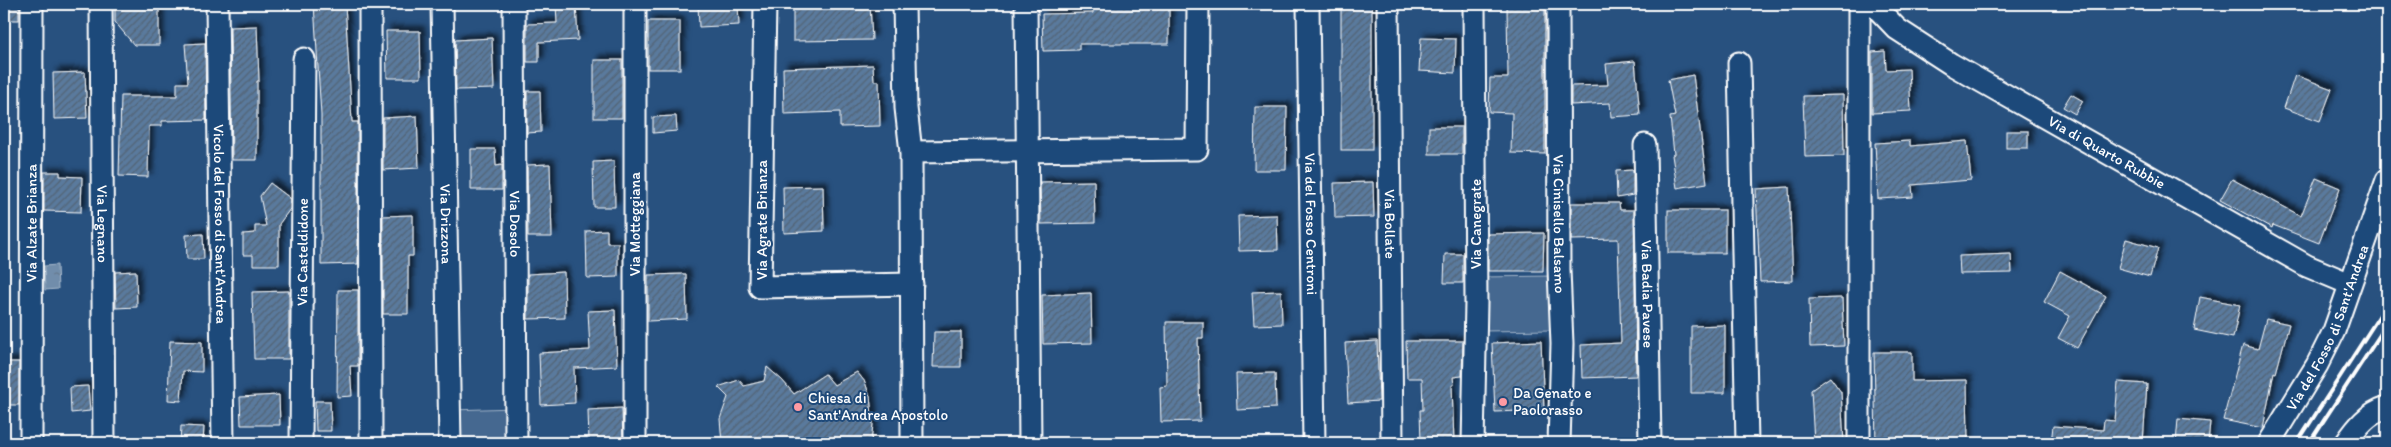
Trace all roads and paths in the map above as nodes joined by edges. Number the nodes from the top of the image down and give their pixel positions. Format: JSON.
{"nodes":[{"id":1,"x":32,"y":4,"type":"edge"},
{"id":2,"x":101,"y":4,"type":"edge"},
{"id":3,"x":217,"y":4,"type":"edge"},
{"id":4,"x":370,"y":4,"type":"edge"},
{"id":5,"x":442,"y":4,"type":"edge"},
{"id":6,"x":514,"y":4,"type":"edge"},
{"id":7,"x":635,"y":4,"type":"edge"},
{"id":8,"x":765,"y":4,"type":"edge"},
{"id":9,"x":904,"y":4,"type":"edge"},
{"id":10,"x":1026,"y":4,"type":"edge"},
{"id":11,"x":1198,"y":4,"type":"edge"},
{"id":12,"x":1308,"y":4,"type":"edge"},
{"id":13,"x":1388,"y":4,"type":"edge"},
{"id":14,"x":1474,"y":4,"type":"edge"},
{"id":15,"x":1558,"y":4,"type":"edge"},
{"id":16,"x":1859,"y":4,"type":"edge"},
{"id":17,"x":1873,"y":4,"type":"edge"},
{"id":18,"x":304,"y":59,"type":"dead end"},
{"id":19,"x":1739,"y":63,"type":"dead end"},
{"id":20,"x":1645,"y":145,"type":"dead end"},
{"id":21,"x":912,"y":152,"type":"junction"},
{"id":22,"x":1028,"y":152,"type":"junction"},
{"id":23,"x":2387,"y":180,"type":"edge"},
{"id":24,"x":912,"y":284,"type":"junction"},
{"id":25,"x":2350,"y":284,"type":"junction"},
{"id":26,"x":2387,"y":406,"type":"edge"},
{"id":27,"x":31,"y":443,"type":"edge"},
{"id":28,"x":104,"y":443,"type":"edge"},
{"id":29,"x":223,"y":443,"type":"edge"},
{"id":30,"x":300,"y":443,"type":"edge"},
{"id":31,"x":371,"y":443,"type":"edge"},
{"id":32,"x":450,"y":443,"type":"edge"},
{"id":33,"x":516,"y":443,"type":"edge"},
{"id":34,"x":635,"y":443,"type":"edge"},
{"id":35,"x":912,"y":443,"type":"edge"},
{"id":36,"x":1030,"y":443,"type":"edge"},
{"id":37,"x":1314,"y":443,"type":"edge"},
{"id":38,"x":1392,"y":443,"type":"edge"},
{"id":39,"x":1473,"y":443,"type":"edge"},
{"id":40,"x":1559,"y":443,"type":"edge"},
{"id":41,"x":1650,"y":443,"type":"edge"},
{"id":42,"x":1748,"y":443,"type":"edge"},
{"id":43,"x":1859,"y":443,"type":"edge"},
{"id":44,"x":2269,"y":443,"type":"edge"},
{"id":45,"x":2346,"y":443,"type":"edge"}],
"edges":[{"from":1,"to":27,"type":"street","name":"Via Alzate Brianza"},
{"from":2,"to":28,"type":"street","name":"Via Legnano"},
{"from":3,"to":29,"type":"street","name":"Vicolo del Fosso di Sant'Andrea"},
{"from":4,"to":31,"type":"street"},
{"from":5,"to":32,"type":"street","name":"Via Drizzona"},
{"from":6,"to":33,"type":"street","name":"Via Dosolo"},
{"from":7,"to":34,"type":"street","name":"Via Motteggiana"},
{"from":8,"to":24,"type":"street","name":"Via Agrate Brianza"},
{"from":9,"to":21,"type":"street"},
{"from":10,"to":22,"type":"street"},
{"from":11,"to":22,"type":"street"},
{"from":12,"to":37,"type":"street","name":"Via del Fosso Centroni"},
{"from":13,"to":38,"type":"street","name":"Via Bollate"},
{"from":14,"to":39,"type":"street","name":"Via Canegrate"},
{"from":15,"to":40,"type":"street","name":"Via Cinisello Balsamo"},
{"from":16,"to":43,"type":"street"},
{"from":17,"to":25,"type":"street","name":"Via di Quarto Rubbie"},
{"from":18,"to":30,"type":"street","name":"Via Casteldidone"},
{"from":19,"to":42,"type":"street"},
{"from":20,"to":41,"type":"street","name":"Via Badia Pavese"},
{"from":21,"to":22,"type":"street"},
{"from":21,"to":24,"type":"street"},
{"from":22,"to":36,"type":"street"},
{"from":23,"to":25,"type":"street","name":"Via del Fosso di Sant'Andrea"},
{"from":24,"to":35,"type":"street"},
{"from":25,"to":44,"type":"street","name":"Via del Fosso di Sant'Andrea"},
{"from":26,"to":45,"type":"street"}]}
